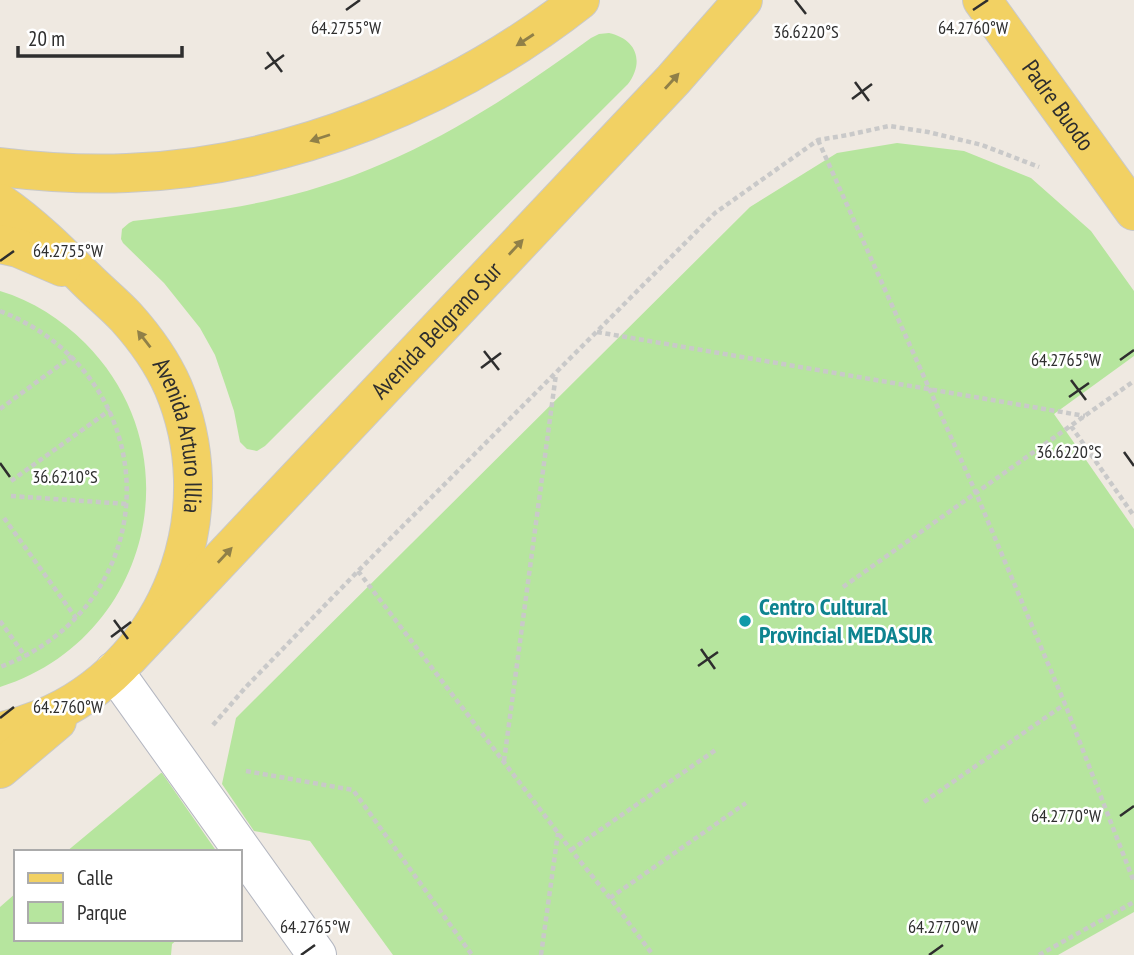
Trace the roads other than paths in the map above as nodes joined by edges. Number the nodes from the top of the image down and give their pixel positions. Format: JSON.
{"nodes":[{"id":1,"x":580,"y":0,"type":"edge"},
{"id":2,"x":743,"y":0,"type":"edge"},
{"id":3,"x":982,"y":0,"type":"edge"},
{"id":4,"x":6,"y":161,"type":"edge"},
{"id":5,"x":129,"y":173,"type":"junction"},
{"id":6,"x":1134,"y":211,"type":"edge"},
{"id":7,"x":2,"y":216,"type":"edge"},
{"id":8,"x":113,"y":672,"type":"junction"},
{"id":9,"x":0,"y":732,"type":"edge"},
{"id":10,"x":0,"y":769,"type":"edge"},
{"id":11,"x":241,"y":850,"type":"edge"},
{"id":12,"x":242,"y":851,"type":"edge"},
{"id":13,"x":317,"y":955,"type":"edge"}],
"edges":[{"from":1,"to":5,"type":"main road","one_way":true},
{"from":8,"to":2,"type":"main road","name":"Avenida Belgrano Sur","one_way":true},
{"from":3,"to":6,"type":"main road","name":"Padre Buodo"},
{"from":4,"to":5,"type":"main road"},
{"from":5,"to":7,"type":"main road"},
{"from":8,"to":7,"type":"main road","name":"Avenida Arturo Illia","one_way":true},
{"from":8,"to":9,"type":"main road","name":"Avenida Arturo Illia"},
{"from":8,"to":10,"type":"main road"},
{"from":8,"to":11,"type":"lane"},
{"from":12,"to":13,"type":"lane"}]}
